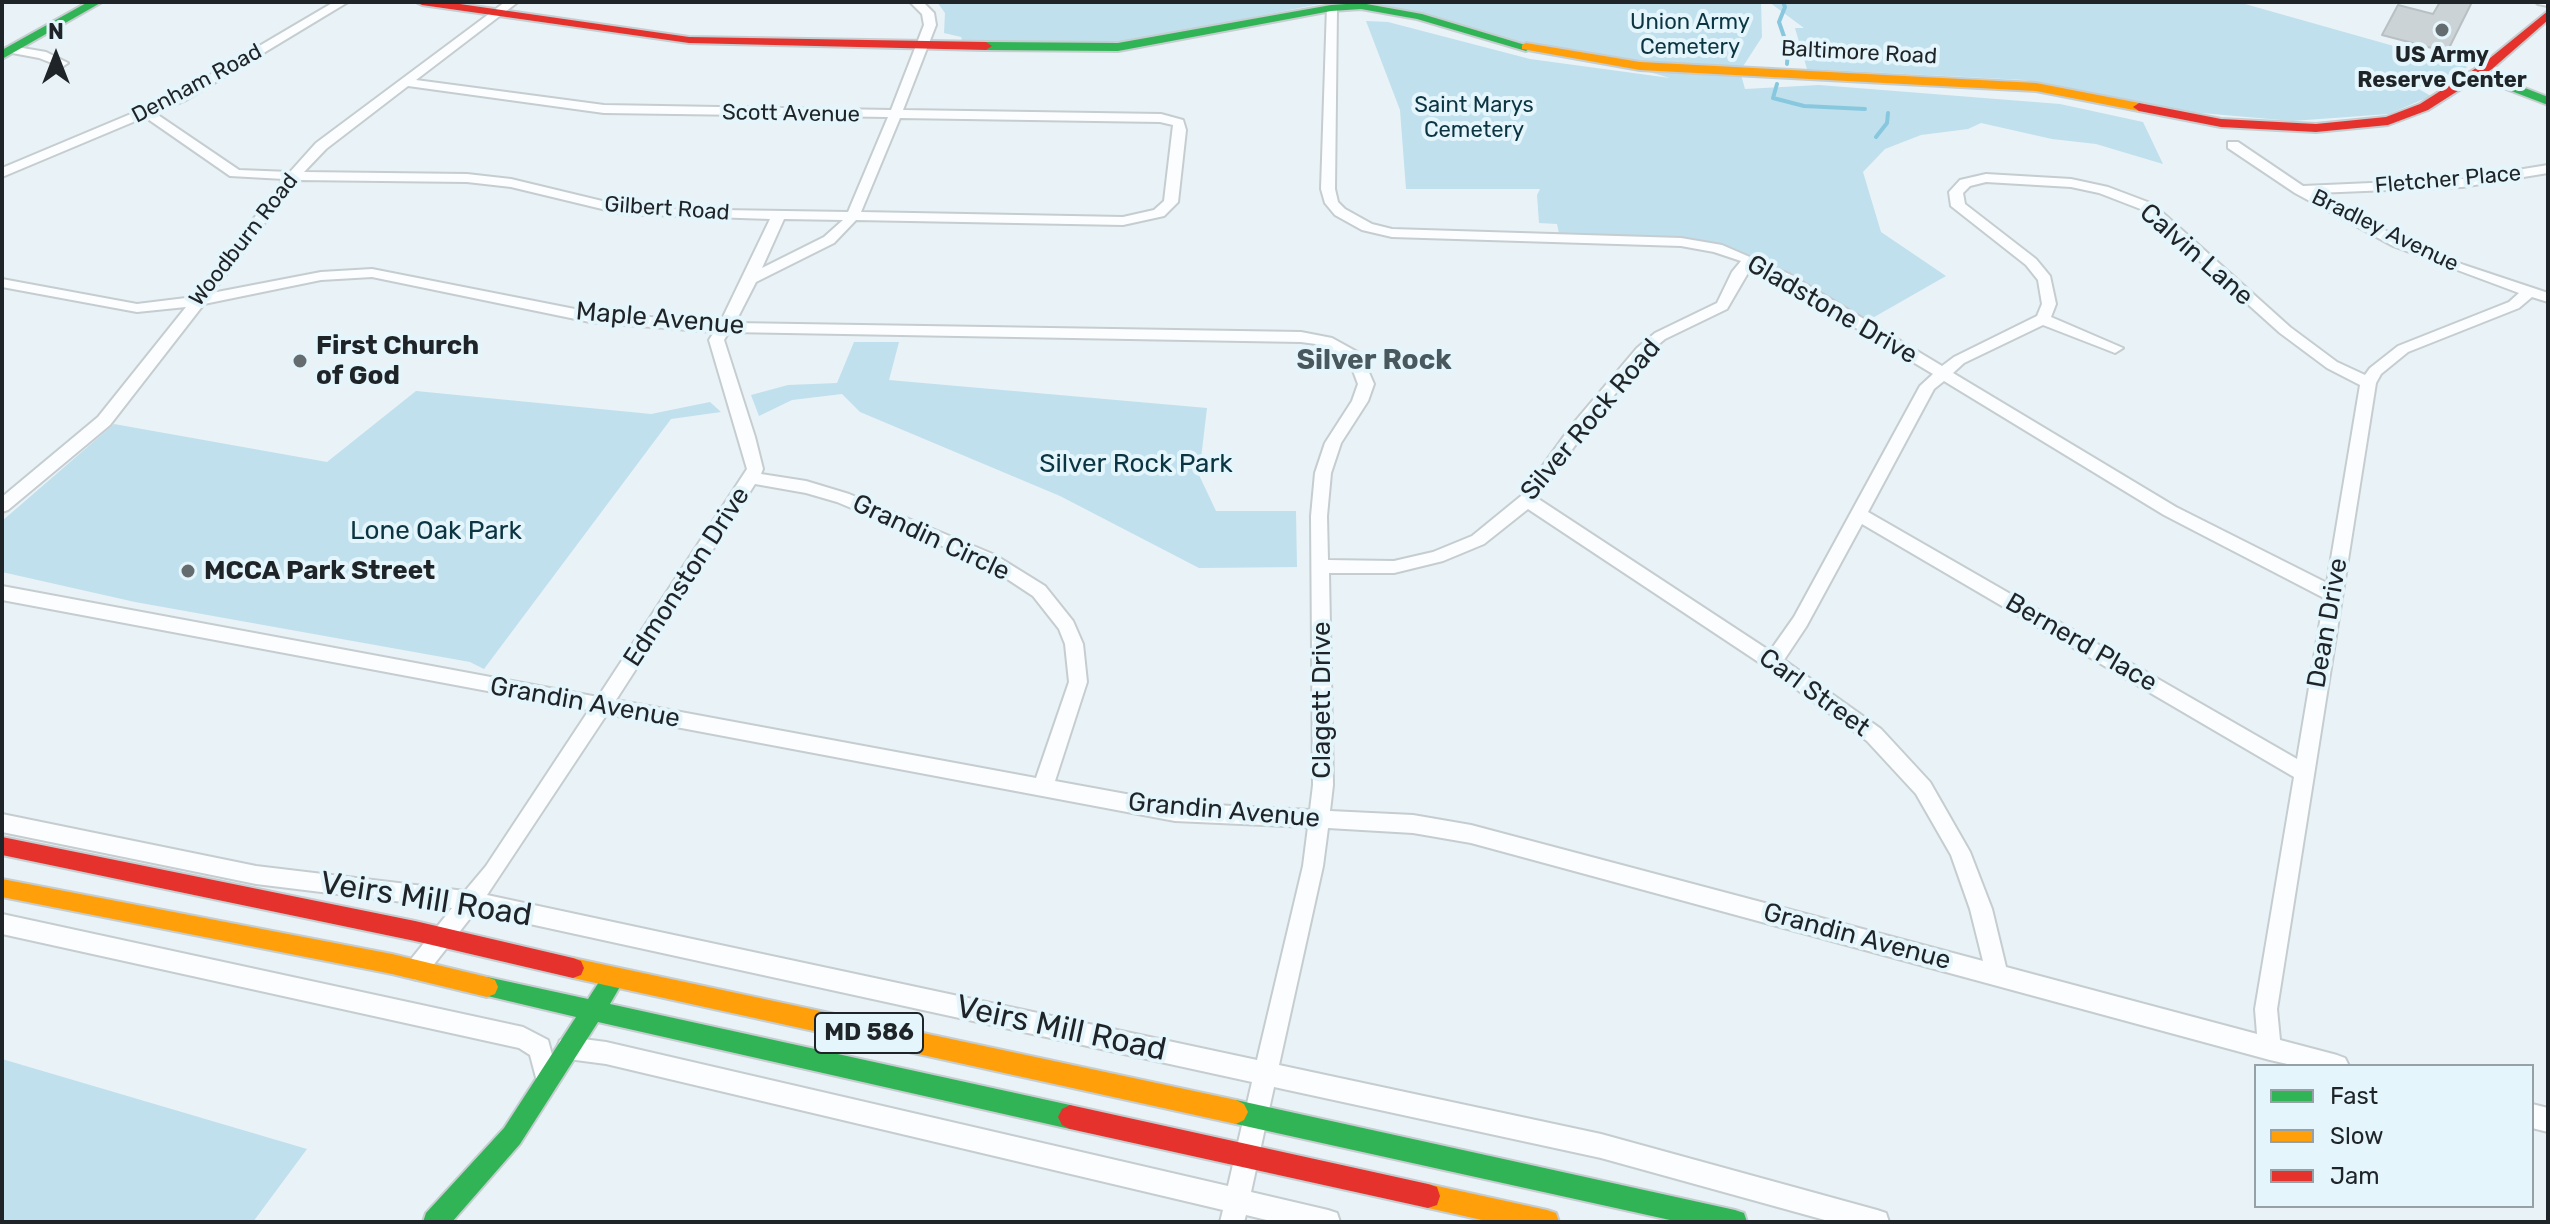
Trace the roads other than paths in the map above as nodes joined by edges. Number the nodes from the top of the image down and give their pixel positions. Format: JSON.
{"nodes":[{"id":1,"x":75,"y":2,"type":"edge"},
{"id":2,"x":96,"y":2,"type":"edge"},
{"id":3,"x":342,"y":2,"type":"edge"},
{"id":4,"x":422,"y":2,"type":"edge"},
{"id":5,"x":916,"y":2,"type":"edge"},
{"id":6,"x":2542,"y":2,"type":"edge"},
{"id":7,"x":2548,"y":3,"type":"edge"},
{"id":8,"x":505,"y":7,"type":"edge"},
{"id":9,"x":1331,"y":8,"type":"junction"},
{"id":10,"x":2548,"y":14,"type":"edge"},
{"id":11,"x":923,"y":42,"type":"junction"},
{"id":12,"x":5,"y":49,"type":"edge"},
{"id":13,"x":62,"y":63,"type":"dead end"},
{"id":14,"x":2482,"y":70,"type":"junction"},
{"id":15,"x":406,"y":82,"type":"junction"},
{"id":16,"x":2548,"y":89,"type":"edge"},
{"id":17,"x":2548,"y":101,"type":"edge"},
{"id":18,"x":147,"y":113,"type":"junction"},
{"id":19,"x":895,"y":115,"type":"junction"},
{"id":20,"x":2233,"y":145,"type":"dead end"},
{"id":21,"x":2548,"y":169,"type":"edge"},
{"id":22,"x":2,"y":173,"type":"edge"},
{"id":23,"x":294,"y":175,"type":"junction"},
{"id":24,"x":2300,"y":190,"type":"junction"},
{"id":25,"x":1159,"y":213,"type":"joint"},
{"id":26,"x":779,"y":215,"type":"junction"},
{"id":27,"x":852,"y":216,"type":"junction"},
{"id":28,"x":1750,"y":260,"type":"junction"},
{"id":29,"x":751,"y":279,"type":"junction"},
{"id":30,"x":2,"y":283,"type":"edge"},
{"id":31,"x":2529,"y":292,"type":"junction"},
{"id":32,"x":199,"y":298,"type":"junction"},
{"id":33,"x":2548,"y":298,"type":"edge"},
{"id":34,"x":2043,"y":319,"type":"junction"},
{"id":35,"x":725,"y":326,"type":"junction"},
{"id":36,"x":1327,"y":341,"type":"joint"},
{"id":37,"x":2115,"y":348,"type":"dead end"},
{"id":38,"x":1943,"y":374,"type":"junction"},
{"id":39,"x":2368,"y":383,"type":"junction"},
{"id":40,"x":751,"y":478,"type":"junction"},
{"id":41,"x":1527,"y":500,"type":"junction"},
{"id":42,"x":2,"y":506,"type":"edge"},
{"id":43,"x":1859,"y":515,"type":"junction"},
{"id":44,"x":1321,"y":566,"type":"junction"},
{"id":45,"x":2,"y":593,"type":"edge"},
{"id":46,"x":2334,"y":595,"type":"junction"},
{"id":47,"x":1773,"y":662,"type":"junction"},
{"id":48,"x":603,"y":706,"type":"junction"},
{"id":49,"x":2303,"y":772,"type":"junction"},
{"id":50,"x":1043,"y":787,"type":"junction"},
{"id":51,"x":1318,"y":820,"type":"junction"},
{"id":52,"x":2,"y":823,"type":"edge"},
{"id":53,"x":2,"y":846,"type":"edge"},
{"id":54,"x":2,"y":888,"type":"edge"},
{"id":55,"x":469,"y":901,"type":"junction"},
{"id":56,"x":2,"y":924,"type":"edge"},
{"id":57,"x":441,"y":937,"type":"junction"},
{"id":58,"x":416,"y":970,"type":"junction"},
{"id":59,"x":1997,"y":974,"type":"junction"},
{"id":60,"x":614,"y":978,"type":"junction"},
{"id":61,"x":591,"y":1012,"type":"junction"},
{"id":62,"x":568,"y":1048,"type":"junction"},
{"id":63,"x":2270,"y":1049,"type":"junction"},
{"id":64,"x":2329,"y":1064,"type":"edge"},
{"id":65,"x":1266,"y":1074,"type":"junction"},
{"id":66,"x":547,"y":1081,"type":"junction"},
{"id":67,"x":1256,"y":1117,"type":"junction"},
{"id":68,"x":1249,"y":1155,"type":"junction"},
{"id":69,"x":1235,"y":1212,"type":"edge"},
{"id":70,"x":435,"y":1222,"type":"edge"},
{"id":71,"x":1328,"y":1222,"type":"edge"},
{"id":72,"x":1547,"y":1222,"type":"edge"},
{"id":73,"x":1735,"y":1222,"type":"edge"},
{"id":74,"x":1877,"y":1222,"type":"edge"}],
"edges":[{"from":1,"to":12,"type":"street"},
{"from":2,"to":12,"type":"street"},
{"from":3,"to":18,"type":"street","name":"Denham Road"},
{"from":4,"to":8,"type":"street","name":"Baltimore Road"},
{"from":5,"to":11,"type":"street"},
{"from":6,"to":7,"type":"street"},
{"from":8,"to":11,"type":"street","name":"Baltimore Road"},
{"from":8,"to":15,"type":"street","name":"Woodburn Road"},
{"from":9,"to":11,"type":"street","name":"Baltimore Road"},
{"from":9,"to":14,"type":"street","name":"Baltimore Road"},
{"from":9,"to":28,"type":"street","name":"Gladstone Drive"},
{"from":10,"to":14,"type":"street","name":"Baltimore Road"},
{"from":11,"to":19,"type":"street"},
{"from":12,"to":13,"type":"street"},
{"from":14,"to":16,"type":"street"},
{"from":14,"to":17,"type":"street"},
{"from":15,"to":19,"type":"street","name":"Scott Avenue"},
{"from":15,"to":23,"type":"street","name":"Woodburn Road"},
{"from":18,"to":22,"type":"street","name":"Denham Road"},
{"from":18,"to":23,"type":"street","name":"Gilbert Road"},
{"from":19,"to":25,"type":"street","name":"Scott Avenue"},
{"from":19,"to":27,"type":"street"},
{"from":20,"to":24,"type":"street","name":"Bradley Avenue"},
{"from":21,"to":24,"type":"street","name":"Fletcher Place"},
{"from":23,"to":26,"type":"street","name":"Gilbert Road"},
{"from":23,"to":32,"type":"street","name":"Woodburn Road"},
{"from":24,"to":31,"type":"street","name":"Bradley Avenue"},
{"from":25,"to":27,"type":"street","name":"Gilbert Road"},
{"from":26,"to":27,"type":"street","name":"Gilbert Road"},
{"from":26,"to":29,"type":"street","name":"Edmonston Drive"},
{"from":27,"to":29,"type":"street"},
{"from":28,"to":38,"type":"street","name":"Gladstone Drive"},
{"from":28,"to":41,"type":"street","name":"Silver Rock Road"},
{"from":29,"to":35,"type":"street","name":"Edmonston Drive"},
{"from":30,"to":32,"type":"street","name":"Maple Avenue"},
{"from":31,"to":33,"type":"street","name":"Bradley Avenue"},
{"from":31,"to":39,"type":"street"},
{"from":32,"to":35,"type":"street","name":"Maple Avenue"},
{"from":32,"to":42,"type":"street","name":"Woodburn Road"},
{"from":34,"to":37,"type":"street"},
{"from":34,"to":38,"type":"street"},
{"from":34,"to":39,"type":"street","name":"Calvin Lane"},
{"from":35,"to":36,"type":"street","name":"Maple Avenue"},
{"from":35,"to":40,"type":"street","name":"Edmonston Drive"},
{"from":36,"to":44,"type":"street","name":"Clagett Drive"},
{"from":38,"to":43,"type":"street"},
{"from":38,"to":46,"type":"street","name":"Gladstone Drive"},
{"from":39,"to":46,"type":"street","name":"Dean Drive"},
{"from":40,"to":48,"type":"street","name":"Edmonston Drive"},
{"from":40,"to":50,"type":"street","name":"Grandin Circle"},
{"from":41,"to":44,"type":"street","name":"Silver Rock Road"},
{"from":41,"to":47,"type":"street","name":"Carl Street"},
{"from":43,"to":47,"type":"street"},
{"from":43,"to":49,"type":"street","name":"Bernerd Place"},
{"from":44,"to":51,"type":"street","name":"Clagett Drive"},
{"from":45,"to":48,"type":"street","name":"Grandin Avenue"},
{"from":46,"to":49,"type":"street","name":"Dean Drive"},
{"from":47,"to":59,"type":"street","name":"Carl Street"},
{"from":48,"to":50,"type":"street","name":"Grandin Avenue"},
{"from":48,"to":55,"type":"street","name":"Edmonston Drive"},
{"from":49,"to":63,"type":"street","name":"Dean Drive"},
{"from":50,"to":51,"type":"street","name":"Grandin Avenue"},
{"from":51,"to":59,"type":"street","name":"Grandin Avenue"},
{"from":51,"to":65,"type":"street","name":"Clagett Drive"},
{"from":52,"to":55,"type":"street","name":"Veirs Mill Road"},
{"from":53,"to":57,"type":"street","name":"Veirs Mill Road","number":"MD 586"},
{"from":54,"to":58,"type":"street","number":"MD 586"},
{"from":55,"to":57,"type":"street","name":"Edmonston Drive"},
{"from":55,"to":65,"type":"street","name":"Veirs Mill Road"},
{"from":56,"to":66,"type":"street"},
{"from":57,"to":58,"type":"street","name":"Edmonston Drive"},
{"from":57,"to":60,"type":"street","name":"Veirs Mill Road","number":"MD 586"},
{"from":58,"to":61,"type":"street","number":"MD 586"},
{"from":59,"to":63,"type":"street","name":"Grandin Avenue"},
{"from":60,"to":61,"type":"street"},
{"from":60,"to":67,"type":"street","name":"Veirs Mill Road","number":"MD 586"},
{"from":61,"to":62,"type":"street"},
{"from":61,"to":68,"type":"street","number":"MD 586"},
{"from":62,"to":66,"type":"street"},
{"from":62,"to":69,"type":"street"},
{"from":63,"to":64,"type":"street","name":"Grandin Avenue"},
{"from":65,"to":67,"type":"street","name":"Clagett Drive"},
{"from":65,"to":74,"type":"street","name":"Veirs Mill Road"},
{"from":66,"to":70,"type":"street"},
{"from":67,"to":68,"type":"street","name":"Clagett Drive"},
{"from":67,"to":73,"type":"street","name":"Veirs Mill Road","number":"MD 586"},
{"from":68,"to":69,"type":"street","name":"Clagett Drive"},
{"from":68,"to":72,"type":"street","number":"MD 586"},
{"from":69,"to":71,"type":"street"}]}
